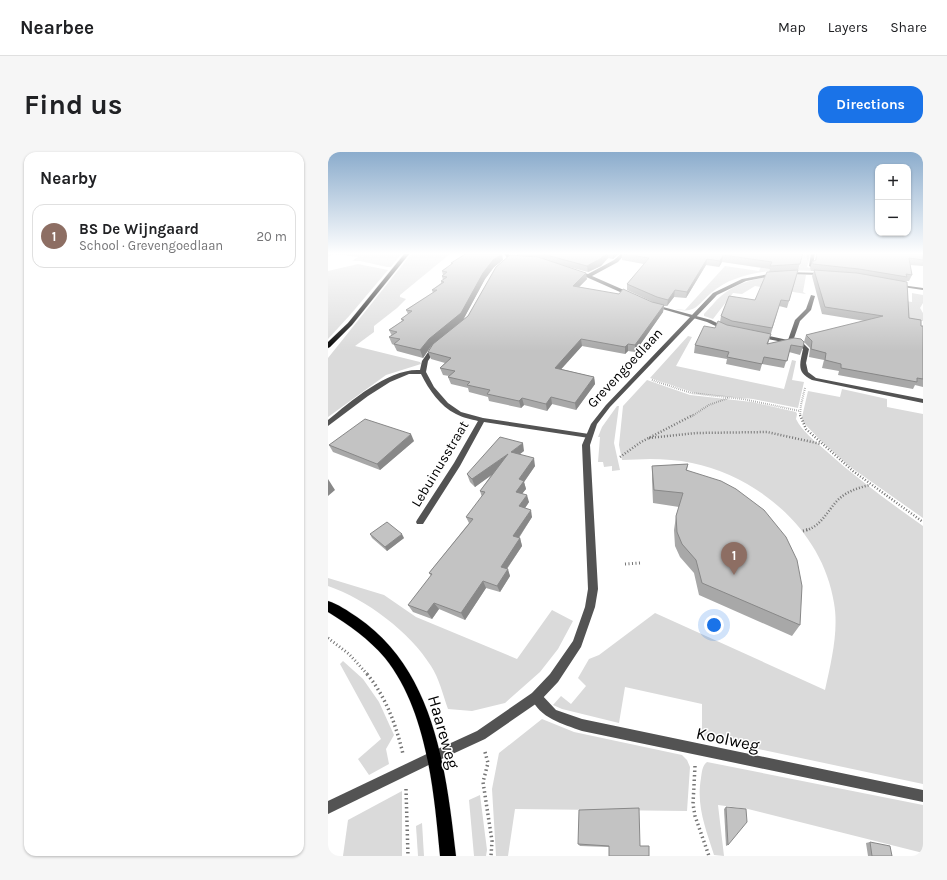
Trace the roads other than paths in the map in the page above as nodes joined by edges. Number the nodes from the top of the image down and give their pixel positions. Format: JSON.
{"nodes":[{"id":1,"x":381,"y":286,"type":"edge"},
{"id":2,"x":610,"y":286,"type":"edge"},
{"id":3,"x":730,"y":286,"type":"edge"},
{"id":4,"x":900,"y":286,"type":"edge"},
{"id":5,"x":923,"y":289,"type":"edge"},
{"id":6,"x":813,"y":296,"type":"dead end"},
{"id":7,"x":634,"y":297,"type":"edge"},
{"id":8,"x":648,"y":303,"type":"edge"},
{"id":9,"x":693,"y":318,"type":"junction"},
{"id":10,"x":733,"y":331,"type":"edge"},
{"id":11,"x":752,"y":335,"type":"edge"},
{"id":12,"x":790,"y":342,"type":"junction"},
{"id":13,"x":438,"y":344,"type":"edge"},
{"id":14,"x":328,"y":346,"type":"edge"},
{"id":15,"x":423,"y":372,"type":"junction"},
{"id":16,"x":923,"y":401,"type":"edge"},
{"id":17,"x":482,"y":420,"type":"junction"},
{"id":18,"x":328,"y":424,"type":"edge"},
{"id":19,"x":589,"y":436,"type":"junction"},
{"id":20,"x":420,"y":522,"type":"dead end"},
{"id":21,"x":328,"y":606,"type":"edge"},
{"id":22,"x":536,"y":697,"type":"junction"},
{"id":23,"x":433,"y":757,"type":"junction"},
{"id":24,"x":923,"y":796,"type":"edge"},
{"id":25,"x":328,"y":808,"type":"edge"},
{"id":26,"x":448,"y":856,"type":"edge"}],
"edges":[{"from":1,"to":14,"type":"main road"},
{"from":2,"to":7,"type":"street"},
{"from":3,"to":9,"type":"street","name":"Grevengoedlaan"},
{"from":4,"to":5,"type":"street"},
{"from":6,"to":12,"type":"street"},
{"from":8,"to":9,"type":"street"},
{"from":9,"to":10,"type":"street"},
{"from":9,"to":19,"type":"street","name":"Grevengoedlaan"},
{"from":11,"to":12,"type":"street"},
{"from":12,"to":16,"type":"street"},
{"from":13,"to":15,"type":"street"},
{"from":15,"to":17,"type":"street","name":"Lebuinusstraat"},
{"from":15,"to":18,"type":"street"},
{"from":17,"to":19,"type":"street","name":"Lebuinusstraat"},
{"from":17,"to":20,"type":"street","name":"Lebuinusstraat"},
{"from":19,"to":22,"type":"street","name":"Grevengoedlaan"},
{"from":21,"to":23,"type":"main road","name":"Haareweg"},
{"from":22,"to":23,"type":"street","name":"Grevengoedlaan"},
{"from":22,"to":24,"type":"street","name":"Koolweg"},
{"from":23,"to":25,"type":"street","name":"Grevengoedlaan"},
{"from":23,"to":26,"type":"main road","name":"Haareweg"}]}
